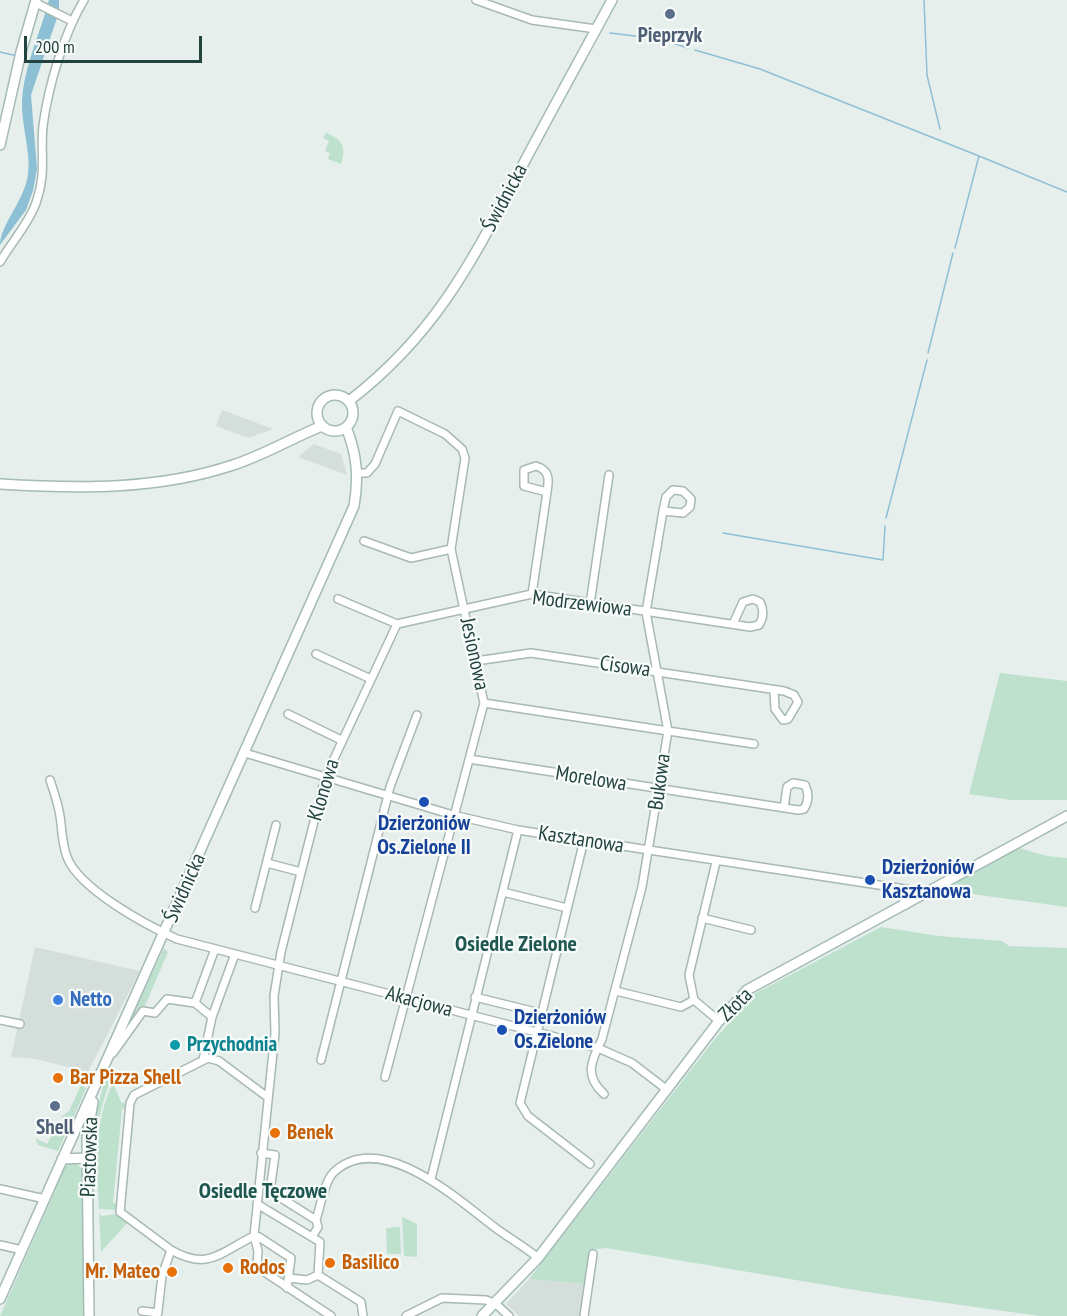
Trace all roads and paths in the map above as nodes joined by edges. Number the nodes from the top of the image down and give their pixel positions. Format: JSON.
{"nodes":[{"id":1,"x":84,"y":0,"type":"edge"},
{"id":2,"x":476,"y":0,"type":"edge"},
{"id":3,"x":612,"y":0,"type":"edge"},
{"id":4,"x":39,"y":3,"type":"edge"},
{"id":5,"x":72,"y":21,"type":"junction"},
{"id":6,"x":596,"y":29,"type":"junction"},
{"id":7,"x":0,"y":145,"type":"edge"},
{"id":8,"x":0,"y":262,"type":"edge"},
{"id":9,"x":351,"y":404,"type":"junction"},
{"id":10,"x":320,"y":422,"type":"junction"},
{"id":11,"x":343,"y":429,"type":"junction"},
{"id":12,"x":358,"y":474,"type":"junction"},
{"id":13,"x":609,"y":475,"type":"dead end"},
{"id":14,"x":0,"y":484,"type":"edge"},
{"id":15,"x":547,"y":492,"type":"junction"},
{"id":16,"x":663,"y":511,"type":"dead end"},
{"id":17,"x":364,"y":541,"type":"dead end"},
{"id":18,"x":451,"y":549,"type":"junction"},
{"id":19,"x":532,"y":594,"type":"junction"},
{"id":20,"x":338,"y":599,"type":"dead end"},
{"id":21,"x":590,"y":604,"type":"junction"},
{"id":22,"x":464,"y":609,"type":"junction"},
{"id":23,"x":646,"y":612,"type":"junction"},
{"id":24,"x":397,"y":624,"type":"junction"},
{"id":25,"x":733,"y":624,"type":"junction"},
{"id":26,"x":316,"y":654,"type":"dead end"},
{"id":27,"x":476,"y":661,"type":"junction"},
{"id":28,"x":658,"y":671,"type":"junction"},
{"id":29,"x":372,"y":678,"type":"junction"},
{"id":30,"x":774,"y":690,"type":"junction"},
{"id":31,"x":484,"y":704,"type":"junction"},
{"id":32,"x":288,"y":714,"type":"dead end"},
{"id":33,"x":417,"y":715,"type":"dead end"},
{"id":34,"x":668,"y":731,"type":"junction"},
{"id":35,"x":341,"y":740,"type":"junction"},
{"id":36,"x":754,"y":744,"type":"dead end"},
{"id":37,"x":245,"y":753,"type":"junction"},
{"id":38,"x":469,"y":759,"type":"junction"},
{"id":39,"x":325,"y":778,"type":"junction"},
{"id":40,"x":50,"y":780,"type":"dead end"},
{"id":41,"x":660,"y":789,"type":"junction"},
{"id":42,"x":388,"y":796,"type":"junction"},
{"id":43,"x":784,"y":808,"type":"junction"},
{"id":44,"x":453,"y":815,"type":"junction"},
{"id":45,"x":1067,"y":816,"type":"edge"},
{"id":46,"x":276,"y":825,"type":"dead end"},
{"id":47,"x":518,"y":830,"type":"junction"},
{"id":48,"x":584,"y":840,"type":"junction"},
{"id":49,"x":650,"y":851,"type":"junction"},
{"id":50,"x":716,"y":862,"type":"junction"},
{"id":51,"x":267,"y":863,"type":"junction"},
{"id":52,"x":301,"y":872,"type":"junction"},
{"id":53,"x":898,"y":888,"type":"junction"},
{"id":54,"x":503,"y":892,"type":"junction"},
{"id":55,"x":923,"y":895,"type":"junction"},
{"id":56,"x":906,"y":905,"type":"junction"},
{"id":57,"x":255,"y":908,"type":"dead end"},
{"id":58,"x":567,"y":908,"type":"junction"},
{"id":59,"x":702,"y":918,"type":"junction"},
{"id":60,"x":751,"y":930,"type":"dead end"},
{"id":61,"x":164,"y":933,"type":"junction"},
{"id":62,"x":215,"y":949,"type":"junction"},
{"id":63,"x":236,"y":954,"type":"junction"},
{"id":64,"x":278,"y":965,"type":"junction"},
{"id":65,"x":341,"y":982,"type":"junction"},
{"id":66,"x":616,"y":991,"type":"junction"},
{"id":67,"x":475,"y":997,"type":"junction"},
{"id":68,"x":405,"y":998,"type":"junction"},
{"id":69,"x":694,"y":1000,"type":"junction"},
{"id":70,"x":195,"y":1003,"type":"junction"},
{"id":71,"x":540,"y":1013,"type":"junction"},
{"id":72,"x":471,"y":1016,"type":"junction"},
{"id":73,"x":212,"y":1017,"type":"junction"},
{"id":74,"x":0,"y":1020,"type":"edge"},
{"id":75,"x":719,"y":1021,"type":"junction"},
{"id":76,"x":20,"y":1024,"type":"dead end"},
{"id":77,"x":536,"y":1032,"type":"junction"},
{"id":78,"x":598,"y":1048,"type":"junction"},
{"id":79,"x":110,"y":1057,"type":"junction"},
{"id":80,"x":203,"y":1060,"type":"junction"},
{"id":81,"x":321,"y":1060,"type":"dead end"},
{"id":82,"x":385,"y":1077,"type":"dead end"},
{"id":83,"x":97,"y":1085,"type":"junction"},
{"id":84,"x":666,"y":1089,"type":"junction"},
{"id":85,"x":604,"y":1094,"type":"dead end"},
{"id":86,"x":266,"y":1096,"type":"junction"},
{"id":87,"x":261,"y":1153,"type":"junction"},
{"id":88,"x":87,"y":1158,"type":"junction"},
{"id":89,"x":62,"y":1159,"type":"junction"},
{"id":90,"x":590,"y":1164,"type":"dead end"},
{"id":91,"x":431,"y":1179,"type":"junction"},
{"id":92,"x":0,"y":1189,"type":"edge"},
{"id":93,"x":45,"y":1199,"type":"junction"},
{"id":94,"x":257,"y":1204,"type":"junction"},
{"id":95,"x":316,"y":1221,"type":"junction"},
{"id":96,"x":89,"y":1230,"type":"junction"},
{"id":97,"x":254,"y":1236,"type":"junction"},
{"id":98,"x":312,"y":1237,"type":"junction"},
{"id":99,"x":0,"y":1245,"type":"edge"},
{"id":100,"x":22,"y":1250,"type":"junction"},
{"id":101,"x":171,"y":1250,"type":"junction"},
{"id":102,"x":593,"y":1254,"type":"dead end"},
{"id":103,"x":538,"y":1258,"type":"junction"},
{"id":104,"x":318,"y":1275,"type":"junction"},
{"id":105,"x":289,"y":1278,"type":"junction"},
{"id":106,"x":287,"y":1288,"type":"junction"},
{"id":107,"x":0,"y":1299,"type":"edge"},
{"id":108,"x":496,"y":1304,"type":"junction"},
{"id":109,"x":142,"y":1311,"type":"dead end"},
{"id":110,"x":158,"y":1314,"type":"edge"},
{"id":111,"x":89,"y":1316,"type":"edge"},
{"id":112,"x":95,"y":1316,"type":"edge"},
{"id":113,"x":331,"y":1316,"type":"edge"},
{"id":114,"x":363,"y":1316,"type":"edge"},
{"id":115,"x":406,"y":1316,"type":"edge"},
{"id":116,"x":482,"y":1316,"type":"edge"},
{"id":117,"x":489,"y":1316,"type":"edge"},
{"id":118,"x":509,"y":1316,"type":"edge"},
{"id":119,"x":584,"y":1316,"type":"edge"}],
"edges":[{"from":1,"to":5,"type":"street"},
{"from":2,"to":6,"type":"street"},
{"from":3,"to":6,"type":"street","name":"Świdnicka"},
{"from":4,"to":5,"type":"street"},
{"from":4,"to":7,"type":"street"},
{"from":5,"to":8,"type":"street"},
{"from":6,"to":9,"type":"street","name":"Świdnicka"},
{"from":9,"to":10,"type":"street"},
{"from":9,"to":11,"type":"street"},
{"from":10,"to":11,"type":"street"},
{"from":10,"to":14,"type":"street"},
{"from":11,"to":12,"type":"street","name":"Świdnicka"},
{"from":12,"to":18,"type":"street","name":"Jesionowa"},
{"from":12,"to":37,"type":"street","name":"Świdnicka"},
{"from":13,"to":21,"type":"street"},
{"from":15,"to":15,"type":"street"},
{"from":15,"to":19,"type":"street"},
{"from":16,"to":23,"type":"street","name":"Bukowa"},
{"from":17,"to":18,"type":"street"},
{"from":18,"to":22,"type":"street","name":"Jesionowa"},
{"from":19,"to":21,"type":"street","name":"Modrzewiowa"},
{"from":19,"to":22,"type":"street","name":"Modrzewiowa"},
{"from":20,"to":24,"type":"street"},
{"from":21,"to":23,"type":"street","name":"Modrzewiowa"},
{"from":22,"to":24,"type":"street","name":"Modrzewiowa"},
{"from":22,"to":27,"type":"street","name":"Jesionowa"},
{"from":23,"to":25,"type":"street","name":"Modrzewiowa"},
{"from":23,"to":28,"type":"street","name":"Bukowa"},
{"from":24,"to":29,"type":"street","name":"Klonowa"},
{"from":25,"to":25,"type":"street","name":"Modrzewiowa"},
{"from":26,"to":29,"type":"street"},
{"from":27,"to":28,"type":"street","name":"Cisowa"},
{"from":27,"to":31,"type":"street","name":"Jesionowa"},
{"from":28,"to":30,"type":"street","name":"Cisowa"},
{"from":28,"to":34,"type":"street","name":"Bukowa"},
{"from":29,"to":35,"type":"street","name":"Klonowa"},
{"from":30,"to":30,"type":"street","name":"Cisowa"},
{"from":31,"to":34,"type":"street"},
{"from":31,"to":38,"type":"street","name":"Jesionowa"},
{"from":32,"to":35,"type":"street"},
{"from":33,"to":42,"type":"street"},
{"from":34,"to":36,"type":"street"},
{"from":34,"to":41,"type":"street","name":"Bukowa"},
{"from":35,"to":39,"type":"street","name":"Klonowa"},
{"from":37,"to":39,"type":"street","name":"Kasztanowa"},
{"from":37,"to":61,"type":"street","name":"Świdnicka"},
{"from":38,"to":41,"type":"street","name":"Morelowa"},
{"from":38,"to":44,"type":"street","name":"Jesionowa"},
{"from":39,"to":42,"type":"street","name":"Kasztanowa"},
{"from":39,"to":52,"type":"street","name":"Klonowa"},
{"from":40,"to":61,"type":"street","name":"Akacjowa"},
{"from":41,"to":43,"type":"street","name":"Morelowa"},
{"from":41,"to":49,"type":"street","name":"Bukowa"},
{"from":42,"to":44,"type":"street","name":"Kasztanowa"},
{"from":42,"to":65,"type":"street"},
{"from":43,"to":43,"type":"street","name":"Morelowa"},
{"from":44,"to":47,"type":"street","name":"Kasztanowa"},
{"from":44,"to":68,"type":"street","name":"Jesionowa"},
{"from":45,"to":55,"type":"street","name":"Złota"},
{"from":46,"to":51,"type":"street"},
{"from":47,"to":48,"type":"street","name":"Kasztanowa"},
{"from":47,"to":54,"type":"street"},
{"from":48,"to":49,"type":"street","name":"Kasztanowa"},
{"from":48,"to":58,"type":"street"},
{"from":49,"to":50,"type":"street","name":"Kasztanowa"},
{"from":49,"to":66,"type":"street","name":"Bukowa"},
{"from":50,"to":53,"type":"street","name":"Kasztanowa"},
{"from":50,"to":59,"type":"street"},
{"from":51,"to":52,"type":"street"},
{"from":51,"to":57,"type":"street"},
{"from":52,"to":64,"type":"street","name":"Klonowa"},
{"from":53,"to":55,"type":"street","name":"Kasztanowa"},
{"from":53,"to":56,"type":"street"},
{"from":54,"to":58,"type":"street"},
{"from":54,"to":67,"type":"street"},
{"from":55,"to":56,"type":"street","name":"Złota"},
{"from":56,"to":75,"type":"street","name":"Złota"},
{"from":58,"to":71,"type":"street"},
{"from":59,"to":60,"type":"street"},
{"from":59,"to":69,"type":"street"},
{"from":61,"to":62,"type":"street","name":"Akacjowa"},
{"from":61,"to":79,"type":"street","name":"Świdnicka"},
{"from":62,"to":63,"type":"street","name":"Akacjowa"},
{"from":62,"to":70,"type":"street"},
{"from":63,"to":64,"type":"street","name":"Akacjowa"},
{"from":63,"to":73,"type":"street"},
{"from":64,"to":65,"type":"street","name":"Akacjowa"},
{"from":64,"to":86,"type":"street","name":"Klonowa"},
{"from":65,"to":68,"type":"street","name":"Akacjowa"},
{"from":65,"to":81,"type":"street"},
{"from":66,"to":69,"type":"street"},
{"from":66,"to":78,"type":"street","name":"Bukowa"},
{"from":67,"to":71,"type":"street","name":"Akacjowa"},
{"from":67,"to":72,"type":"street"},
{"from":68,"to":72,"type":"street","name":"Akacjowa"},
{"from":68,"to":82,"type":"street","name":"Jesionowa"},
{"from":69,"to":75,"type":"street"},
{"from":70,"to":73,"type":"street"},
{"from":70,"to":79,"type":"street"},
{"from":71,"to":77,"type":"street"},
{"from":72,"to":77,"type":"street","name":"Akacjowa"},
{"from":72,"to":91,"type":"street"},
{"from":73,"to":80,"type":"street"},
{"from":74,"to":76,"type":"street"},
{"from":75,"to":84,"type":"street","name":"Złota"},
{"from":77,"to":78,"type":"street","name":"Akacjowa"},
{"from":77,"to":90,"type":"street"},
{"from":78,"to":84,"type":"street","name":"Akacjowa"},
{"from":78,"to":85,"type":"street","name":"Bukowa"},
{"from":79,"to":83,"type":"street","name":"Świdnicka"},
{"from":80,"to":86,"type":"street"},
{"from":80,"to":101,"type":"street"},
{"from":83,"to":88,"type":"street","name":"Piastowska"},
{"from":83,"to":89,"type":"street","name":"Świdnicka"},
{"from":84,"to":103,"type":"street","name":"Złota"},
{"from":86,"to":87,"type":"street"},
{"from":87,"to":94,"type":"street"},
{"from":87,"to":95,"type":"street"},
{"from":88,"to":89,"type":"street"},
{"from":88,"to":96,"type":"street","name":"Piastowska"},
{"from":89,"to":93,"type":"street","name":"Świdnicka"},
{"from":91,"to":95,"type":"street"},
{"from":91,"to":103,"type":"street"},
{"from":92,"to":93,"type":"street"},
{"from":93,"to":100,"type":"street","name":"Świdnicka"},
{"from":94,"to":97,"type":"street"},
{"from":94,"to":98,"type":"street"},
{"from":95,"to":98,"type":"street"},
{"from":96,"to":111,"type":"street","name":"Piastowska"},
{"from":96,"to":112,"type":"street","name":"Piastowska"},
{"from":97,"to":101,"type":"street"},
{"from":97,"to":105,"type":"street"},
{"from":97,"to":106,"type":"street"},
{"from":98,"to":104,"type":"street"},
{"from":99,"to":100,"type":"street"},
{"from":100,"to":107,"type":"street","name":"Świdnicka"},
{"from":101,"to":110,"type":"street"},
{"from":102,"to":119,"type":"street"},
{"from":103,"to":108,"type":"street","name":"Złota"},
{"from":104,"to":105,"type":"street"},
{"from":104,"to":114,"type":"street"},
{"from":105,"to":106,"type":"street"},
{"from":106,"to":113,"type":"street"},
{"from":108,"to":115,"type":"street"},
{"from":108,"to":116,"type":"street","name":"Złota"},
{"from":108,"to":117,"type":"street","name":"Złota"},
{"from":108,"to":118,"type":"street"},
{"from":109,"to":110,"type":"street"}]}
